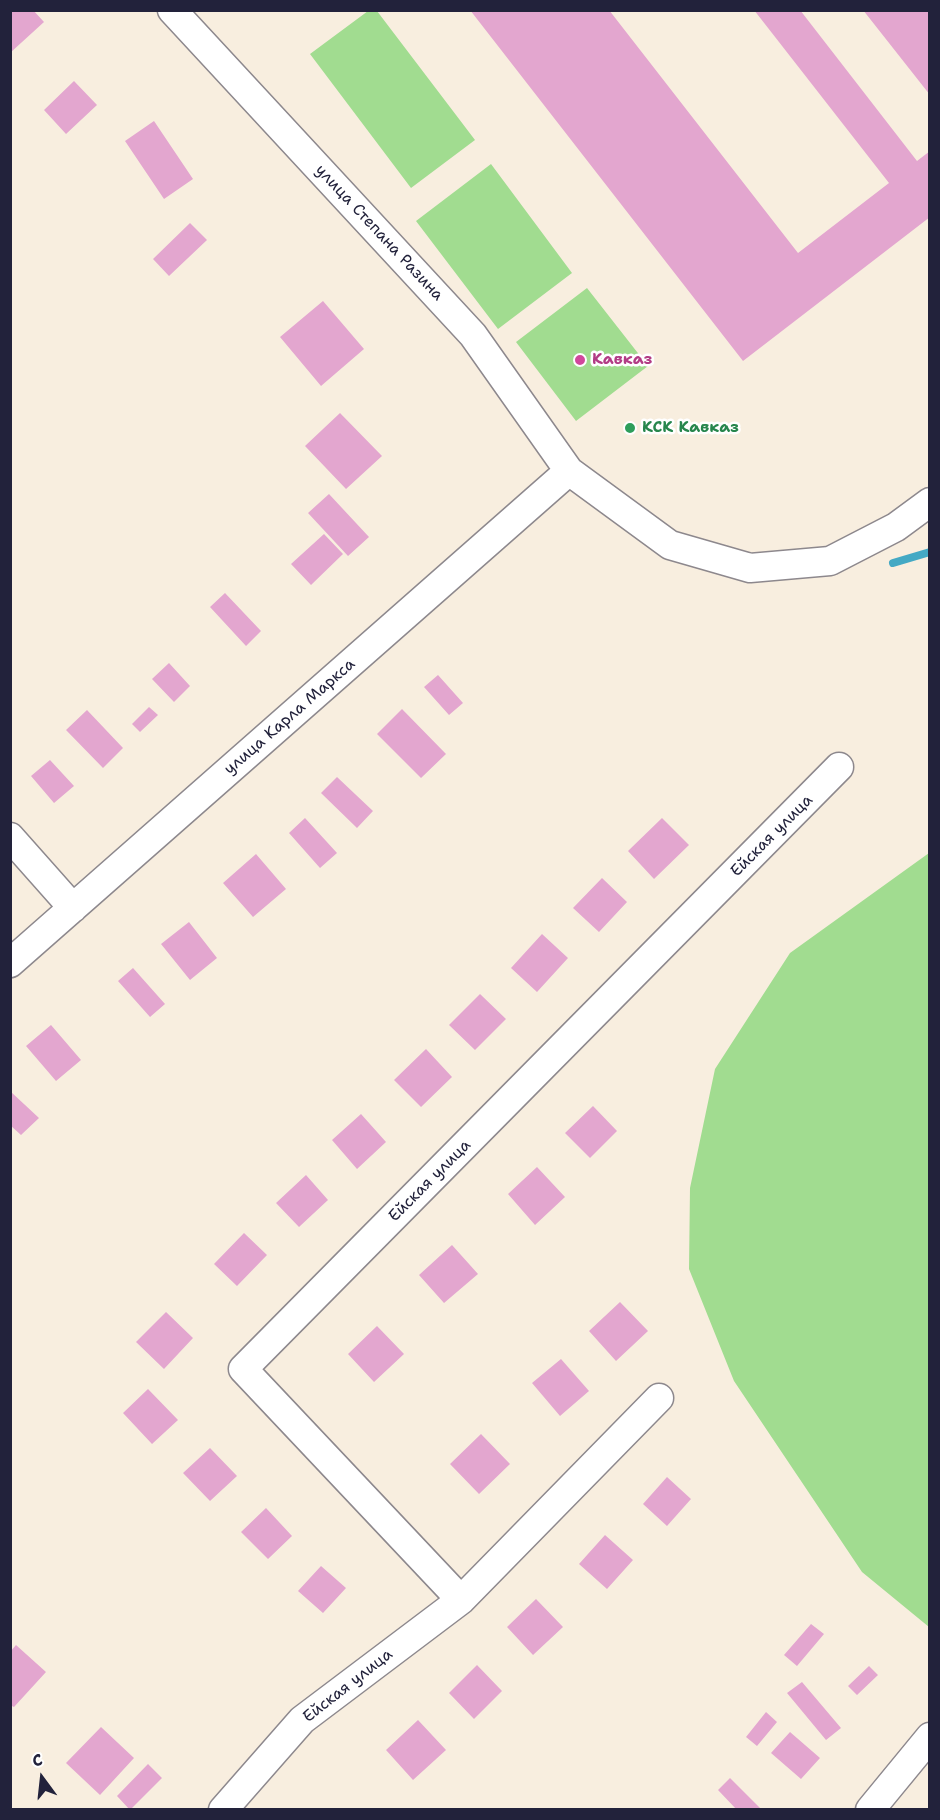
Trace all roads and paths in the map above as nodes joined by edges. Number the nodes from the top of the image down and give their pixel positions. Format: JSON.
{"nodes":[{"id":1,"x":172,"y":10,"type":"edge"},
{"id":2,"x":569,"y":471,"type":"junction"},
{"id":3,"x":930,"y":502,"type":"edge"},
{"id":4,"x":839,"y":767,"type":"dead end"},
{"id":5,"x":10,"y":837,"type":"edge"},
{"id":6,"x":73,"y":908,"type":"junction"},
{"id":7,"x":10,"y":963,"type":"edge"},
{"id":8,"x":659,"y":1398,"type":"dead end"},
{"id":9,"x":460,"y":1600,"type":"junction"},
{"id":10,"x":930,"y":1737,"type":"edge"},
{"id":11,"x":223,"y":1809,"type":"edge"},
{"id":12,"x":870,"y":1809,"type":"edge"}],
"edges":[{"from":1,"to":2,"type":"street","name":"улица Степана Разина"},
{"from":2,"to":3,"type":"street","name":"улица Степана Разина"},
{"from":2,"to":6,"type":"street","name":"улица Карла Маркса"},
{"from":4,"to":9,"type":"street","name":"Ейская улица"},
{"from":5,"to":6,"type":"street"},
{"from":6,"to":7,"type":"street","name":"улица Карла Маркса"},
{"from":8,"to":9,"type":"street","name":"Ейская улица"},
{"from":9,"to":11,"type":"street","name":"Ейская улица"},
{"from":10,"to":12,"type":"street"}]}
